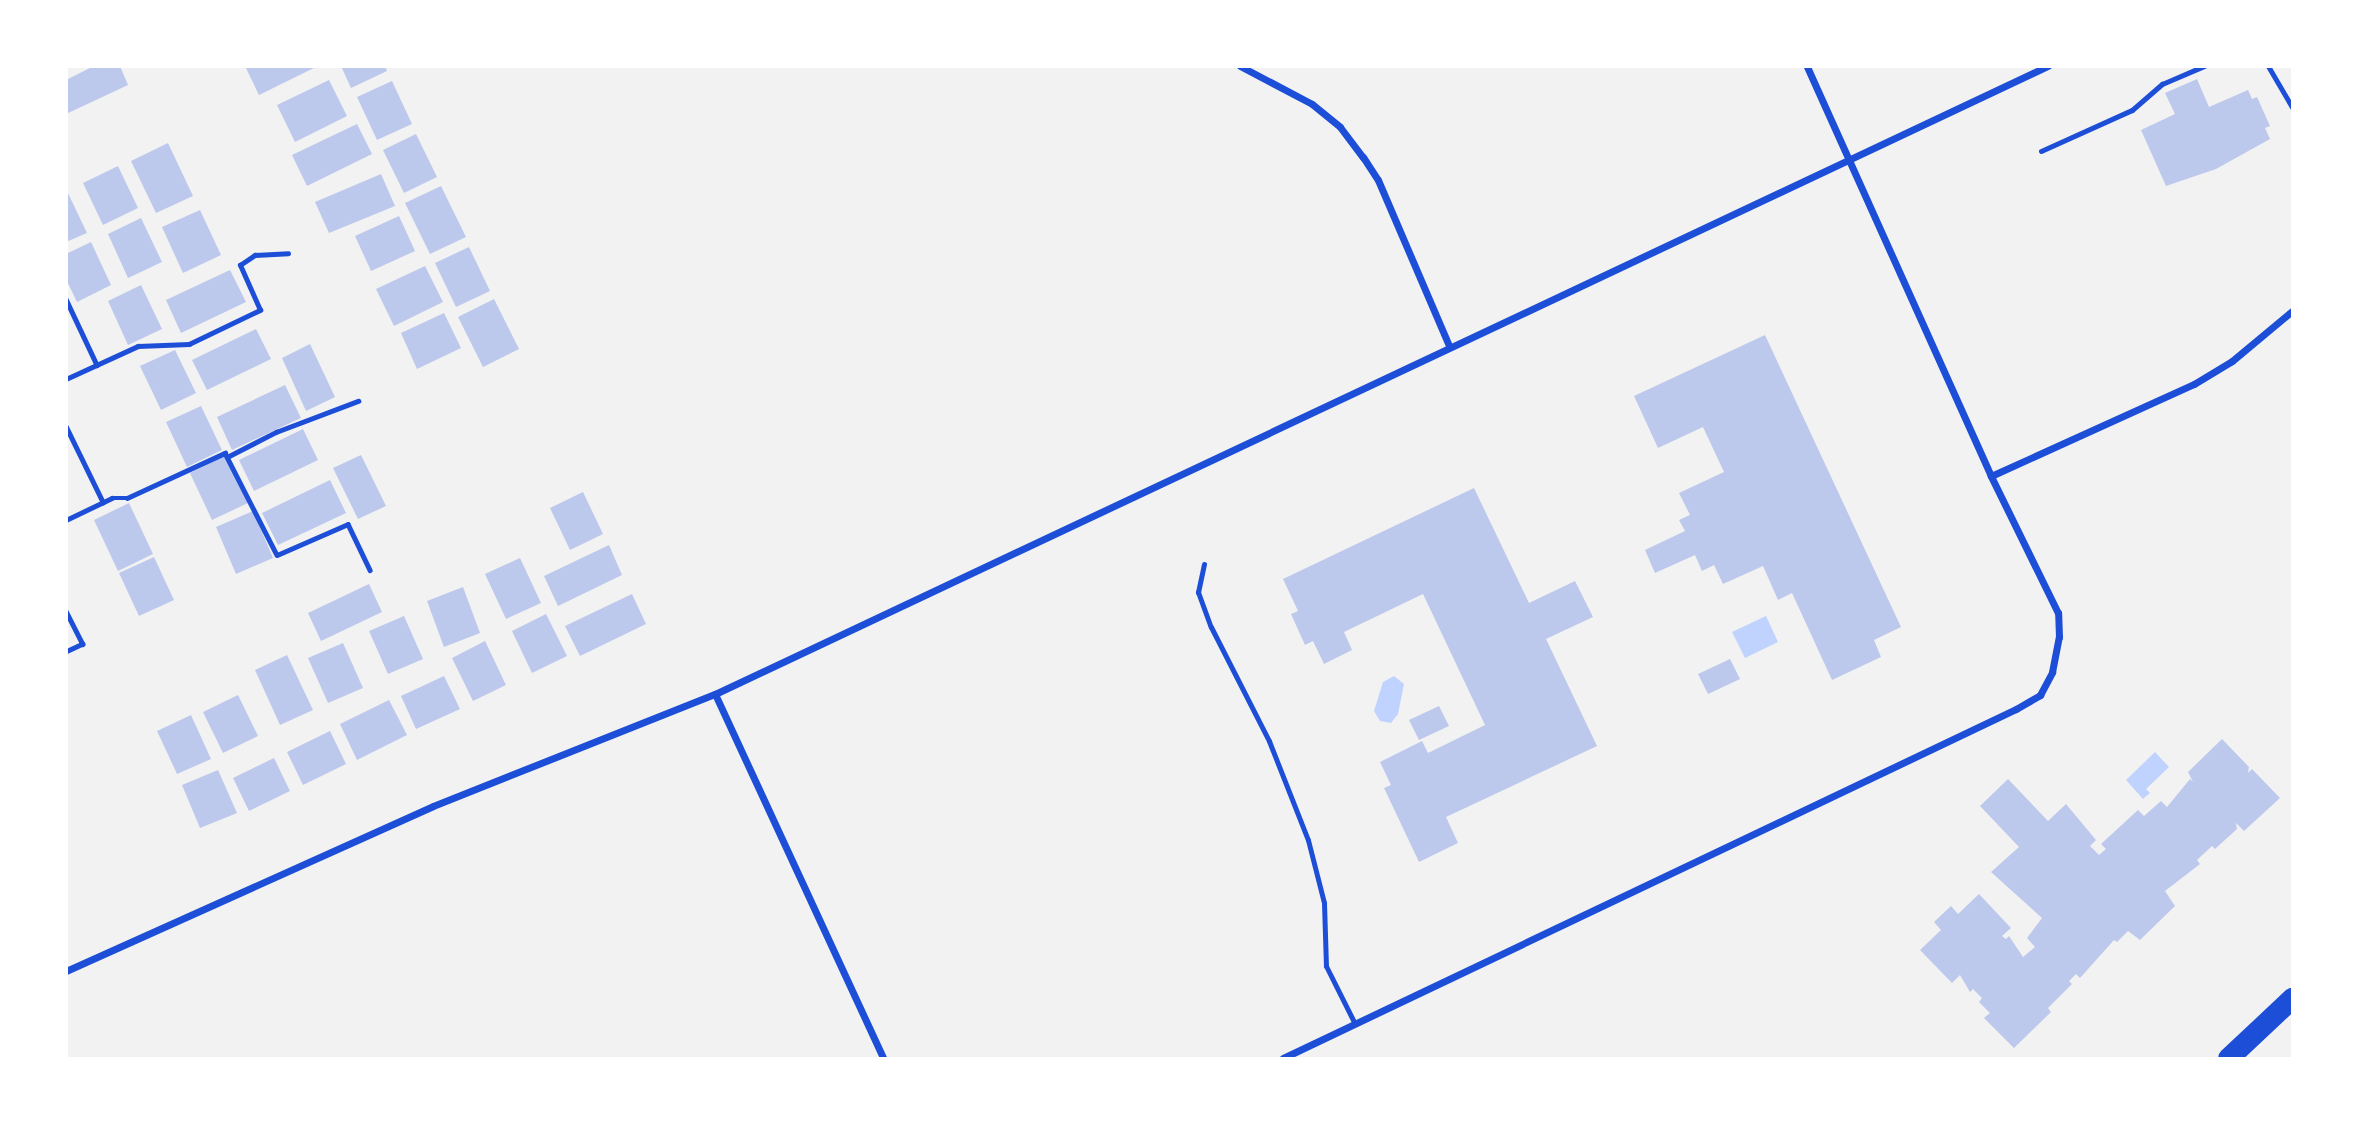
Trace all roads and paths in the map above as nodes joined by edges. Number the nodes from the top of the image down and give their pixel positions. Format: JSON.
{"nodes":[{"id":1,"x":1240,"y":66,"type":"edge"},
{"id":2,"x":1807,"y":66,"type":"edge"},
{"id":3,"x":2048,"y":66,"type":"edge"},
{"id":4,"x":2204,"y":66,"type":"edge"},
{"id":5,"x":2268,"y":66,"type":"edge"},
{"id":6,"x":2292,"y":107,"type":"edge"},
{"id":7,"x":2041,"y":151,"type":"dead end"},
{"id":8,"x":1849,"y":159,"type":"junction"},
{"id":9,"x":288,"y":253,"type":"dead end"},
{"id":10,"x":66,"y":299,"type":"edge"},
{"id":11,"x":2292,"y":311,"type":"edge"},
{"id":12,"x":1449,"y":346,"type":"junction"},
{"id":13,"x":97,"y":365,"type":"junction"},
{"id":14,"x":66,"y":379,"type":"edge"},
{"id":15,"x":358,"y":401,"type":"dead end"},
{"id":16,"x":66,"y":426,"type":"edge"},
{"id":17,"x":229,"y":456,"type":"junction"},
{"id":18,"x":1991,"y":476,"type":"junction"},
{"id":19,"x":103,"y":502,"type":"junction"},
{"id":20,"x":66,"y":520,"type":"edge"},
{"id":21,"x":1204,"y":564,"type":"dead end"},
{"id":22,"x":370,"y":570,"type":"dead end"},
{"id":23,"x":66,"y":611,"type":"edge"},
{"id":24,"x":66,"y":652,"type":"edge"},
{"id":25,"x":715,"y":694,"type":"junction"},
{"id":26,"x":66,"y":971,"type":"edge"},
{"id":27,"x":2292,"y":998,"type":"edge"},
{"id":28,"x":1355,"y":1024,"type":"junction"},
{"id":29,"x":883,"y":1059,"type":"edge"},
{"id":30,"x":1283,"y":1059,"type":"edge"},
{"id":31,"x":2228,"y":1059,"type":"edge"}],
"edges":[{"from":1,"to":12,"type":"street"},
{"from":2,"to":8,"type":"street"},
{"from":3,"to":8,"type":"street"},
{"from":4,"to":7,"type":"lane"},
{"from":5,"to":6,"type":"lane"},
{"from":8,"to":12,"type":"street"},
{"from":8,"to":18,"type":"street"},
{"from":9,"to":13,"type":"path"},
{"from":10,"to":13,"type":"path"},
{"from":11,"to":18,"type":"street"},
{"from":12,"to":25,"type":"street"},
{"from":13,"to":14,"type":"path"},
{"from":15,"to":17,"type":"path"},
{"from":16,"to":19,"type":"path"},
{"from":17,"to":19,"type":"path"},
{"from":17,"to":22,"type":"path"},
{"from":18,"to":28,"type":"street"},
{"from":19,"to":20,"type":"path"},
{"from":21,"to":28,"type":"lane"},
{"from":23,"to":24,"type":"path"},
{"from":25,"to":26,"type":"street"},
{"from":25,"to":29,"type":"street"},
{"from":27,"to":31,"type":"highway"},
{"from":28,"to":30,"type":"street"}]}
